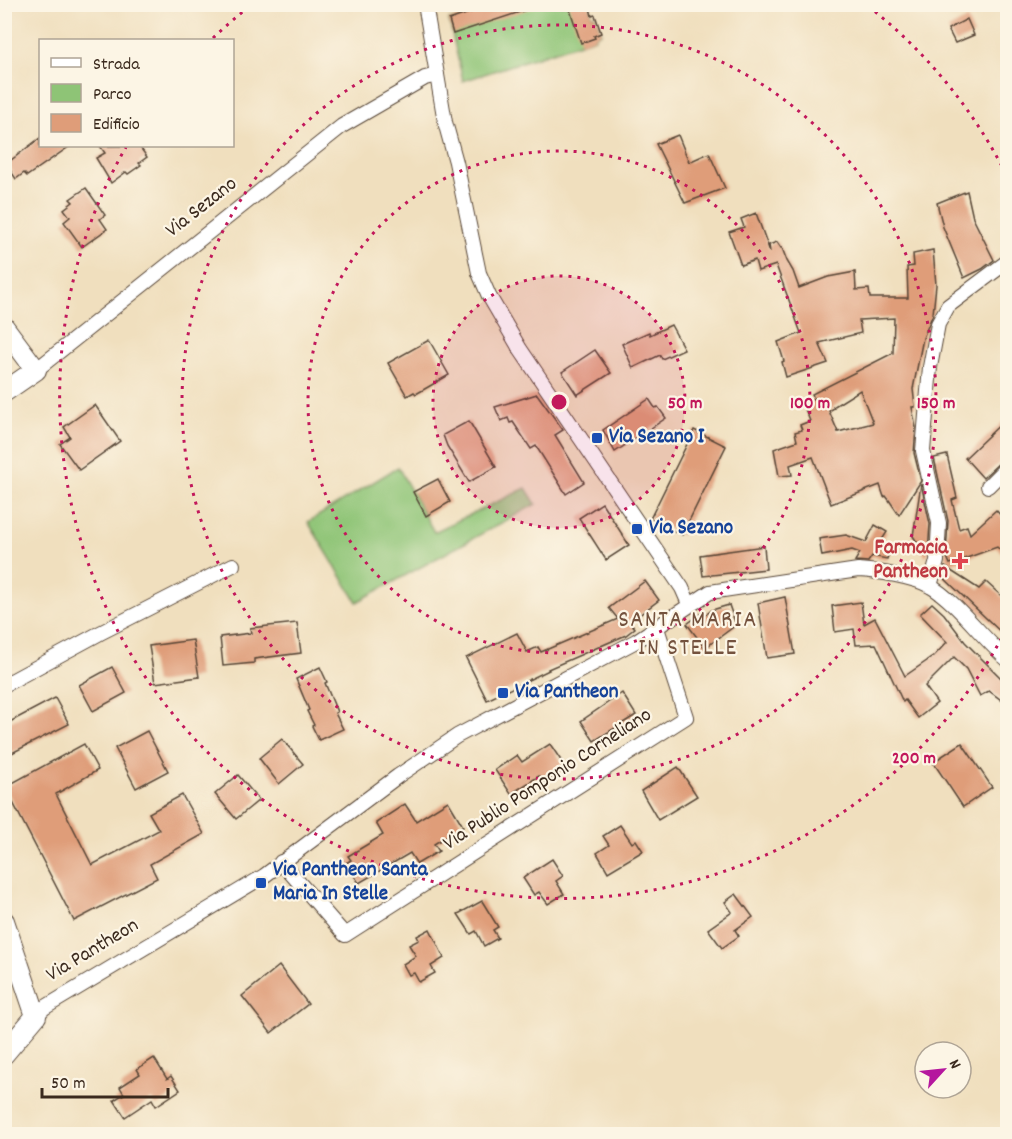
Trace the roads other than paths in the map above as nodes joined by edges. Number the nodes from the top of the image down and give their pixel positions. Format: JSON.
{"nodes":[{"id":1,"x":425,"y":4,"type":"edge"},
{"id":2,"x":437,"y":75,"type":"junction"},
{"id":3,"x":1008,"y":261,"type":"edge"},
{"id":4,"x":4,"y":327,"type":"edge"},
{"id":5,"x":36,"y":370,"type":"junction"},
{"id":6,"x":4,"y":392,"type":"edge"},
{"id":7,"x":1008,"y":466,"type":"edge"},
{"id":8,"x":988,"y":486,"type":"dead end"},
{"id":9,"x":233,"y":565,"type":"dead end"},
{"id":10,"x":930,"y":586,"type":"junction"},
{"id":11,"x":689,"y":604,"type":"junction"},
{"id":12,"x":657,"y":628,"type":"junction"},
{"id":13,"x":1008,"y":660,"type":"edge"},
{"id":14,"x":4,"y":685,"type":"edge"},
{"id":15,"x":281,"y":862,"type":"junction"},
{"id":16,"x":4,"y":921,"type":"edge"},
{"id":17,"x":36,"y":1016,"type":"junction"},
{"id":18,"x":4,"y":1054,"type":"edge"}],
"edges":[{"from":1,"to":2,"type":"street"},
{"from":2,"to":5,"type":"street","name":"Via Sezano"},
{"from":2,"to":11,"type":"street"},
{"from":3,"to":10,"type":"street"},
{"from":4,"to":5,"type":"street"},
{"from":5,"to":6,"type":"street","name":"Via Sezano"},
{"from":7,"to":8,"type":"street"},
{"from":9,"to":14,"type":"street"},
{"from":10,"to":11,"type":"street","name":"Via Pantheon"},
{"from":10,"to":13,"type":"street","name":"Via Pantheon"},
{"from":11,"to":12,"type":"street","name":"Via Pantheon"},
{"from":12,"to":15,"type":"street","name":"Via Pantheon"},
{"from":12,"to":15,"type":"street","name":"Via Publio Pomponio Corneliano"},
{"from":15,"to":17,"type":"street","name":"Via Pantheon"},
{"from":16,"to":17,"type":"street","name":"Via Pantheon"},
{"from":17,"to":18,"type":"street"}]}
